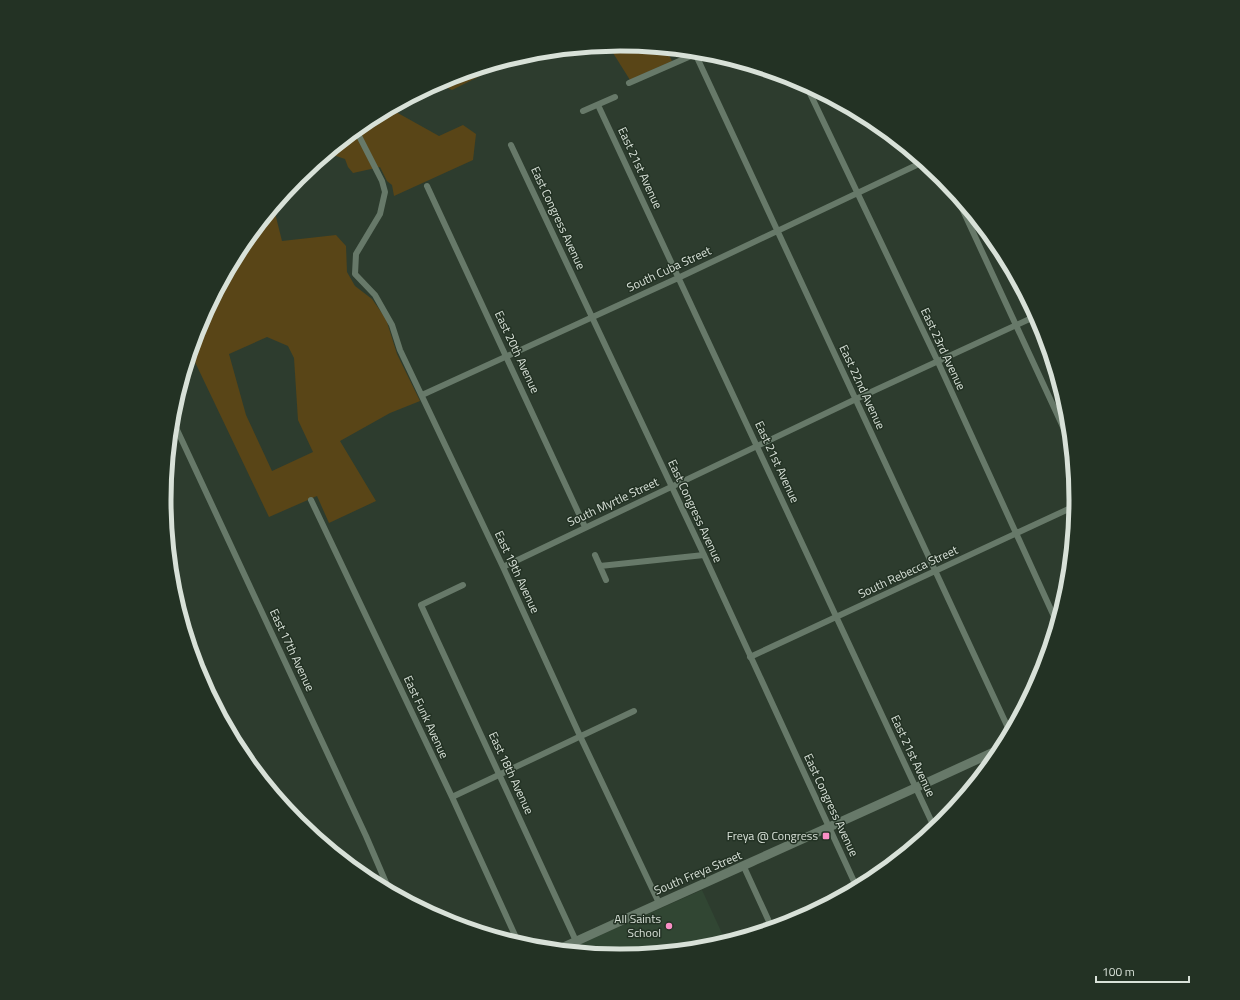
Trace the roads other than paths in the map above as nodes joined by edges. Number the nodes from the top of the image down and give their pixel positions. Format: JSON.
{"nodes":[{"id":1,"x":687,"y":56,"type":"edge"},
{"id":2,"x":699,"y":58,"type":"edge"},
{"id":3,"x":629,"y":83,"type":"dead end"},
{"id":4,"x":810,"y":93,"type":"edge"},
{"id":5,"x":615,"y":97,"type":"dead end"},
{"id":6,"x":598,"y":105,"type":"junction"},
{"id":7,"x":583,"y":111,"type":"dead end"},
{"id":8,"x":359,"y":136,"type":"edge"},
{"id":9,"x":511,"y":145,"type":"dead end"},
{"id":10,"x":918,"y":164,"type":"edge"},
{"id":11,"x":427,"y":186,"type":"dead end"},
{"id":12,"x":856,"y":192,"type":"junction"},
{"id":13,"x":963,"y":211,"type":"edge"},
{"id":14,"x":776,"y":230,"type":"junction"},
{"id":15,"x":678,"y":278,"type":"junction"},
{"id":16,"x":592,"y":316,"type":"junction"},
{"id":17,"x":1031,"y":318,"type":"edge"},
{"id":18,"x":1017,"y":325,"type":"junction"},
{"id":19,"x":507,"y":356,"type":"junction"},
{"id":20,"x":938,"y":362,"type":"junction"},
{"id":21,"x":422,"y":395,"type":"junction"},
{"id":22,"x":856,"y":399,"type":"junction"},
{"id":23,"x":1062,"y":425,"type":"edge"},
{"id":24,"x":177,"y":430,"type":"edge"},
{"id":25,"x":758,"y":447,"type":"junction"},
{"id":26,"x":671,"y":487,"type":"junction"},
{"id":27,"x":311,"y":500,"type":"dead end"},
{"id":28,"x":1069,"y":509,"type":"edge"},
{"id":29,"x":584,"y":527,"type":"junction"},
{"id":30,"x":1016,"y":534,"type":"junction"},
{"id":31,"x":596,"y":555,"type":"dead end"},
{"id":32,"x":704,"y":555,"type":"junction"},
{"id":33,"x":600,"y":566,"type":"junction"},
{"id":34,"x":503,"y":567,"type":"junction"},
{"id":35,"x":935,"y":571,"type":"junction"},
{"id":36,"x":606,"y":580,"type":"dead end"},
{"id":37,"x":463,"y":586,"type":"dead end"},
{"id":38,"x":1054,"y":616,"type":"edge"},
{"id":39,"x":836,"y":617,"type":"junction"},
{"id":40,"x":750,"y":657,"type":"junction"},
{"id":41,"x":634,"y":711,"type":"dead end"},
{"id":42,"x":1008,"y":727,"type":"edge"},
{"id":43,"x":580,"y":736,"type":"junction"},
{"id":44,"x":990,"y":754,"type":"edge"},
{"id":45,"x":499,"y":774,"type":"junction"},
{"id":46,"x":917,"y":788,"type":"junction"},
{"id":47,"x":452,"y":797,"type":"junction"},
{"id":48,"x":932,"y":822,"type":"edge"},
{"id":49,"x":829,"y":828,"type":"junction"},
{"id":50,"x":744,"y":867,"type":"junction"},
{"id":51,"x":854,"y":882,"type":"edge"},
{"id":52,"x":386,"y":883,"type":"edge"},
{"id":53,"x":659,"y":903,"type":"junction"},
{"id":54,"x":770,"y":923,"type":"edge"},
{"id":55,"x":516,"y":936,"type":"edge"},
{"id":56,"x":576,"y":941,"type":"junction"},
{"id":57,"x":566,"y":946,"type":"edge"},
{"id":58,"x":575,"y":946,"type":"edge"}],
"edges":[{"from":1,"to":3,"type":"street"},
{"from":2,"to":14,"type":"street","name":"East 22nd Avenue"},
{"from":4,"to":12,"type":"street","name":"East 23rd Avenue"},
{"from":5,"to":6,"type":"street"},
{"from":6,"to":7,"type":"street"},
{"from":6,"to":15,"type":"street","name":"East 21st Avenue"},
{"from":8,"to":21,"type":"street","name":"East 19th Avenue"},
{"from":9,"to":16,"type":"street","name":"East Congress Avenue"},
{"from":10,"to":12,"type":"street","name":"South Cuba Street"},
{"from":11,"to":19,"type":"street","name":"East 20th Avenue"},
{"from":12,"to":14,"type":"street","name":"South Cuba Street"},
{"from":12,"to":20,"type":"street","name":"East 23rd Avenue"},
{"from":13,"to":18,"type":"street"},
{"from":14,"to":15,"type":"street","name":"South Cuba Street"},
{"from":14,"to":22,"type":"street","name":"East 22nd Avenue"},
{"from":15,"to":16,"type":"street","name":"South Cuba Street"},
{"from":15,"to":25,"type":"street","name":"East 21st Avenue"},
{"from":16,"to":19,"type":"street","name":"South Cuba Street"},
{"from":16,"to":26,"type":"street","name":"East Congress Avenue"},
{"from":17,"to":18,"type":"street","name":"South Myrtle Street"},
{"from":18,"to":20,"type":"street","name":"South Myrtle Street"},
{"from":18,"to":23,"type":"street"},
{"from":19,"to":21,"type":"street","name":"South Cuba Street"},
{"from":19,"to":29,"type":"street","name":"East 20th Avenue"},
{"from":20,"to":22,"type":"street","name":"South Myrtle Street"},
{"from":20,"to":30,"type":"street","name":"East 23rd Avenue"},
{"from":21,"to":34,"type":"street","name":"East 19th Avenue"},
{"from":22,"to":25,"type":"street","name":"South Myrtle Street"},
{"from":22,"to":35,"type":"street","name":"East 22nd Avenue"},
{"from":24,"to":52,"type":"street","name":"East 17th Avenue"},
{"from":25,"to":26,"type":"street","name":"South Myrtle Street"},
{"from":25,"to":39,"type":"street","name":"East 21st Avenue"},
{"from":26,"to":29,"type":"street","name":"South Myrtle Street"},
{"from":26,"to":32,"type":"street","name":"East Congress Avenue"},
{"from":27,"to":47,"type":"street","name":"East Funk Avenue"},
{"from":28,"to":30,"type":"street","name":"South Rebecca Street"},
{"from":29,"to":34,"type":"street","name":"South Myrtle Street"},
{"from":30,"to":35,"type":"street","name":"South Rebecca Street"},
{"from":30,"to":38,"type":"street","name":"East 23rd Avenue"},
{"from":31,"to":33,"type":"street"},
{"from":32,"to":33,"type":"street"},
{"from":32,"to":40,"type":"street","name":"East Congress Avenue"},
{"from":33,"to":36,"type":"street"},
{"from":34,"to":43,"type":"street","name":"East 19th Avenue"},
{"from":35,"to":39,"type":"street","name":"South Rebecca Street"},
{"from":35,"to":42,"type":"street","name":"East 22nd Avenue"},
{"from":37,"to":45,"type":"street","name":"East 18th Avenue"},
{"from":39,"to":40,"type":"street","name":"South Rebecca Street"},
{"from":39,"to":46,"type":"street","name":"East 21st Avenue"},
{"from":40,"to":49,"type":"street","name":"East Congress Avenue"},
{"from":41,"to":43,"type":"street"},
{"from":43,"to":45,"type":"street"},
{"from":43,"to":53,"type":"street","name":"East 19th Avenue"},
{"from":44,"to":46,"type":"main road","name":"South Freya Street"},
{"from":45,"to":47,"type":"street"},
{"from":45,"to":56,"type":"street","name":"East 18th Avenue"},
{"from":46,"to":48,"type":"street","name":"East 21st Avenue"},
{"from":46,"to":49,"type":"main road","name":"South Freya Street"},
{"from":47,"to":55,"type":"street","name":"East Funk Avenue"},
{"from":49,"to":50,"type":"main road","name":"South Freya Street"},
{"from":49,"to":51,"type":"street","name":"East Congress Avenue"},
{"from":50,"to":53,"type":"main road","name":"South Freya Street"},
{"from":50,"to":54,"type":"street"},
{"from":53,"to":56,"type":"main road","name":"South Freya Street"},
{"from":56,"to":57,"type":"main road","name":"South Freya Street"},
{"from":56,"to":58,"type":"street"}]}
